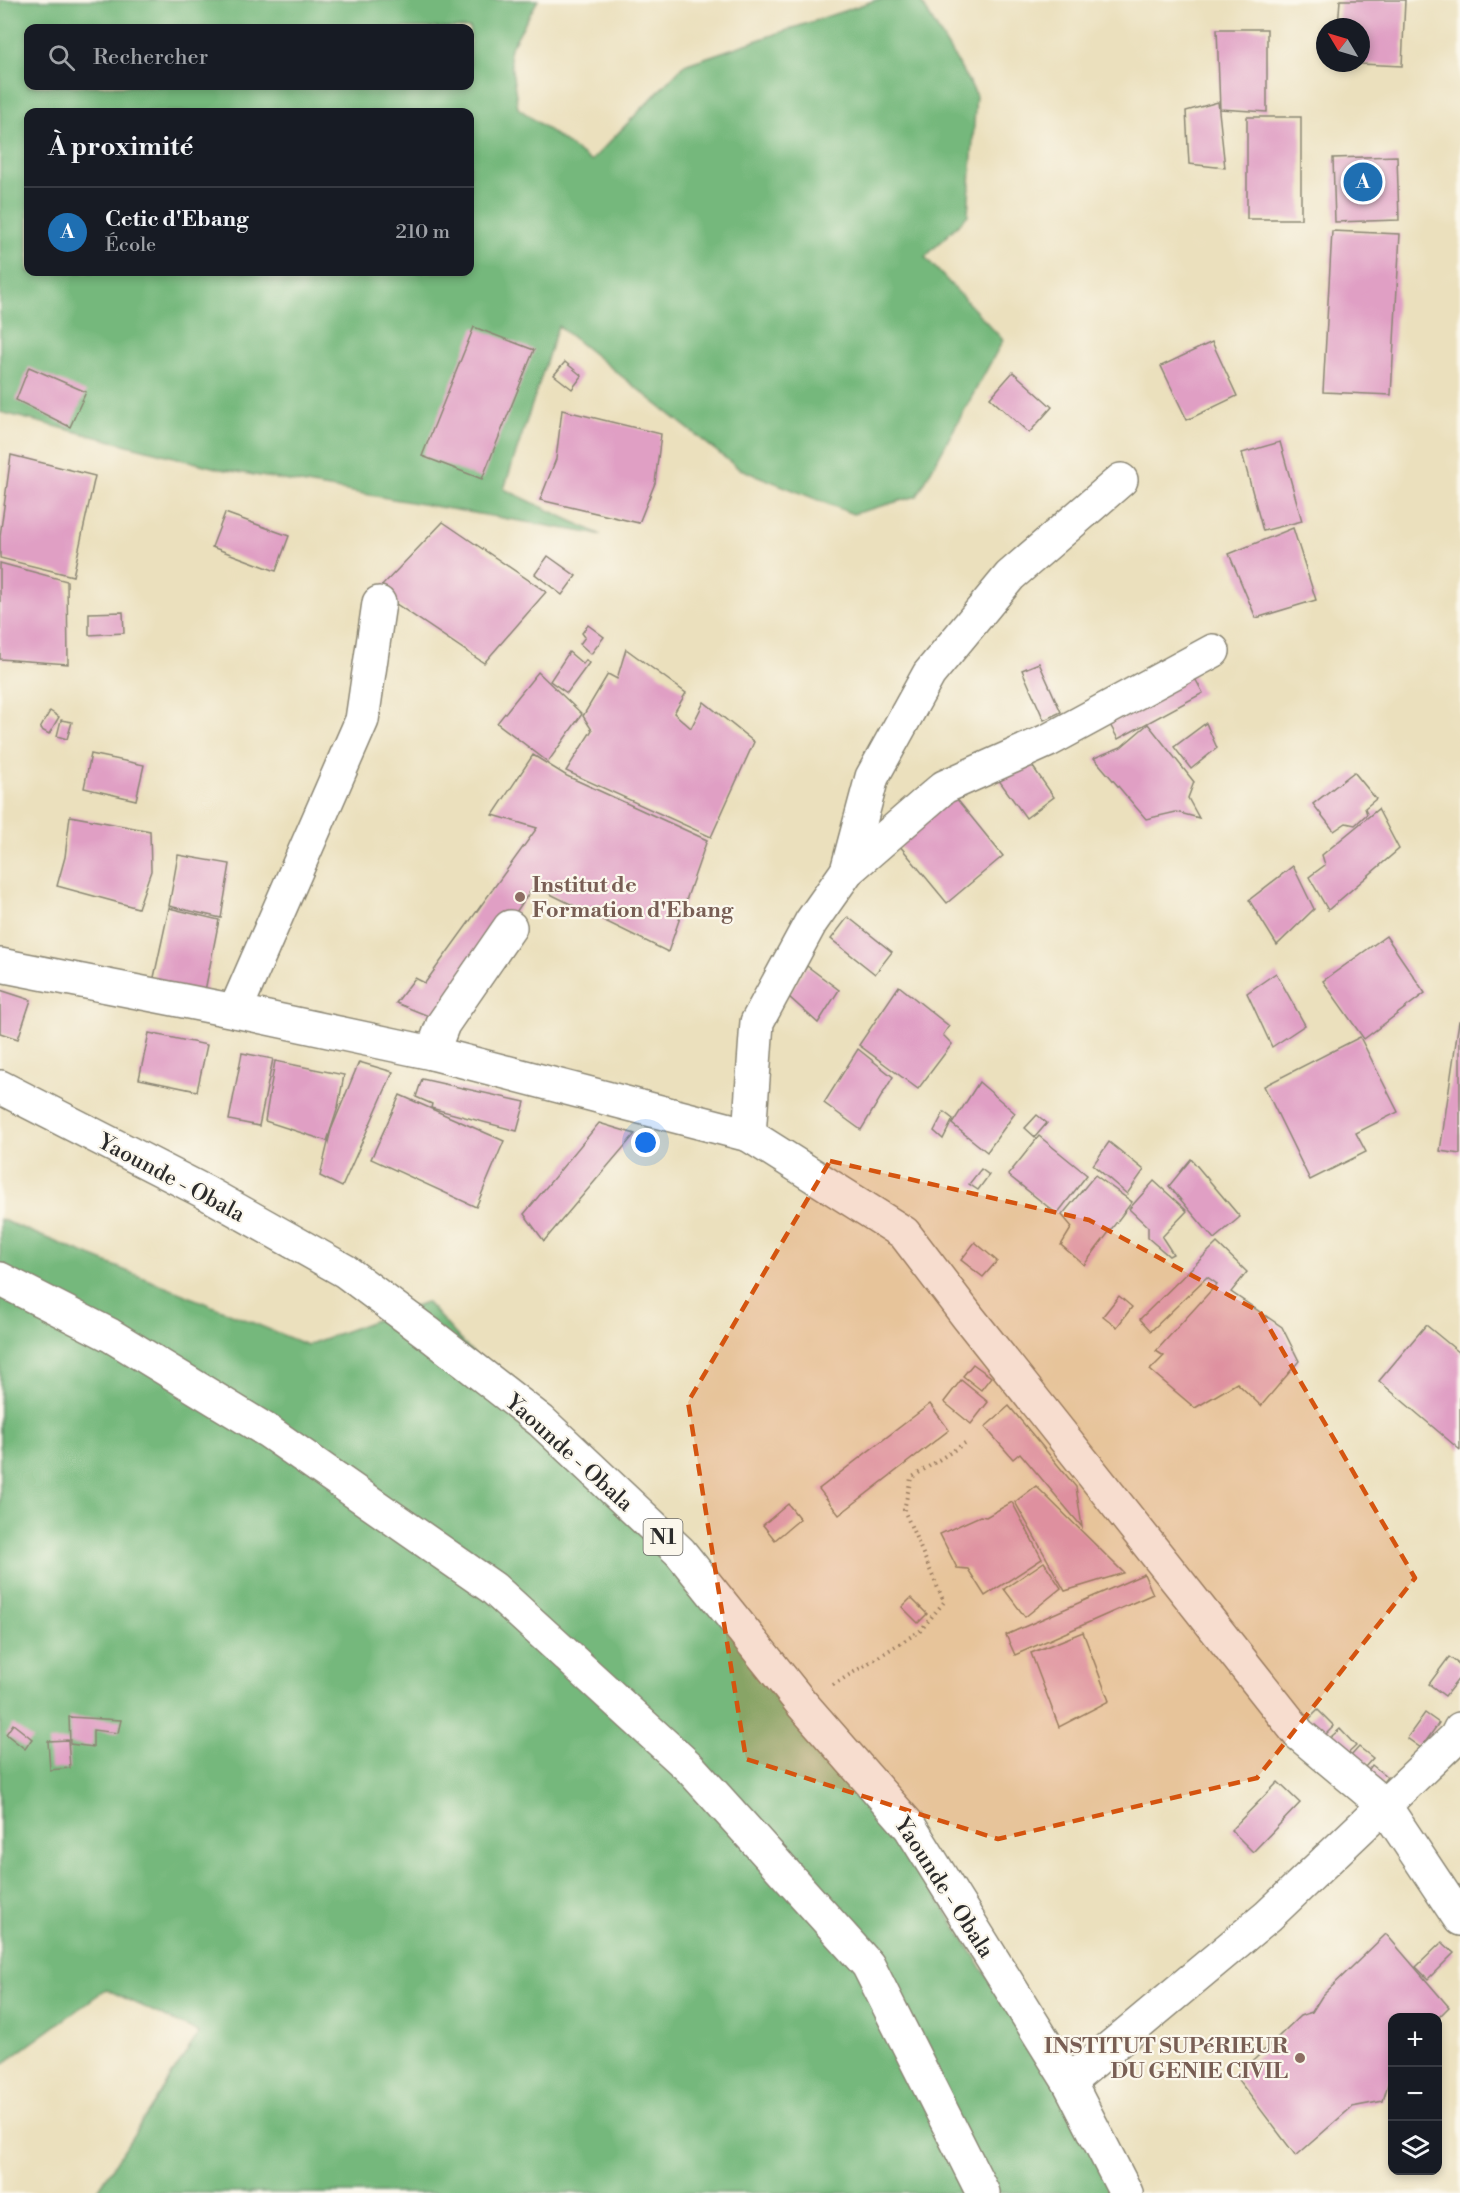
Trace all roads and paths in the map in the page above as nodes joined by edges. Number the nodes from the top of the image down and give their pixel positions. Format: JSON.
{"nodes":[{"id":1,"x":1121,"y":480,"type":"dead end"},
{"id":2,"x":379,"y":603,"type":"dead end"},
{"id":3,"x":1213,"y":651,"type":"dead end"},
{"id":4,"x":847,"y":871,"type":"junction"},
{"id":5,"x":510,"y":927,"type":"dead end"},
{"id":6,"x":0,"y":965,"type":"edge"},
{"id":7,"x":235,"y":1011,"type":"junction"},
{"id":8,"x":432,"y":1053,"type":"junction"},
{"id":9,"x":0,"y":1087,"type":"edge"},
{"id":10,"x":749,"y":1135,"type":"junction"},
{"id":11,"x":0,"y":1279,"type":"edge"},
{"id":12,"x":965,"y":1443,"type":"dead end"},
{"id":13,"x":801,"y":1704,"type":"junction"},
{"id":14,"x":1460,"y":1729,"type":"edge"},
{"id":15,"x":1384,"y":1805,"type":"junction"},
{"id":16,"x":1460,"y":1919,"type":"edge"},
{"id":17,"x":1069,"y":2082,"type":"junction"},
{"id":18,"x":982,"y":2193,"type":"edge"},
{"id":19,"x":1126,"y":2193,"type":"edge"}],
"edges":[{"from":1,"to":4,"type":"main road"},
{"from":2,"to":7,"type":"main road"},
{"from":3,"to":4,"type":"main road"},
{"from":4,"to":10,"type":"main road"},
{"from":5,"to":8,"type":"main road"},
{"from":6,"to":7,"type":"main road"},
{"from":7,"to":8,"type":"main road"},
{"from":8,"to":10,"type":"main road"},
{"from":9,"to":13,"type":"main road","name":"Yaounde - Obala","number":"N1"},
{"from":10,"to":15,"type":"main road"},
{"from":11,"to":18,"type":"main road"},
{"from":12,"to":13,"type":"path"},
{"from":13,"to":17,"type":"main road","name":"Yaounde - Obala","number":"N1"},
{"from":14,"to":15,"type":"main road"},
{"from":15,"to":16,"type":"main road"},
{"from":15,"to":17,"type":"main road"},
{"from":17,"to":19,"type":"main road","name":"Yaounde - Obala","number":"N1"}]}
